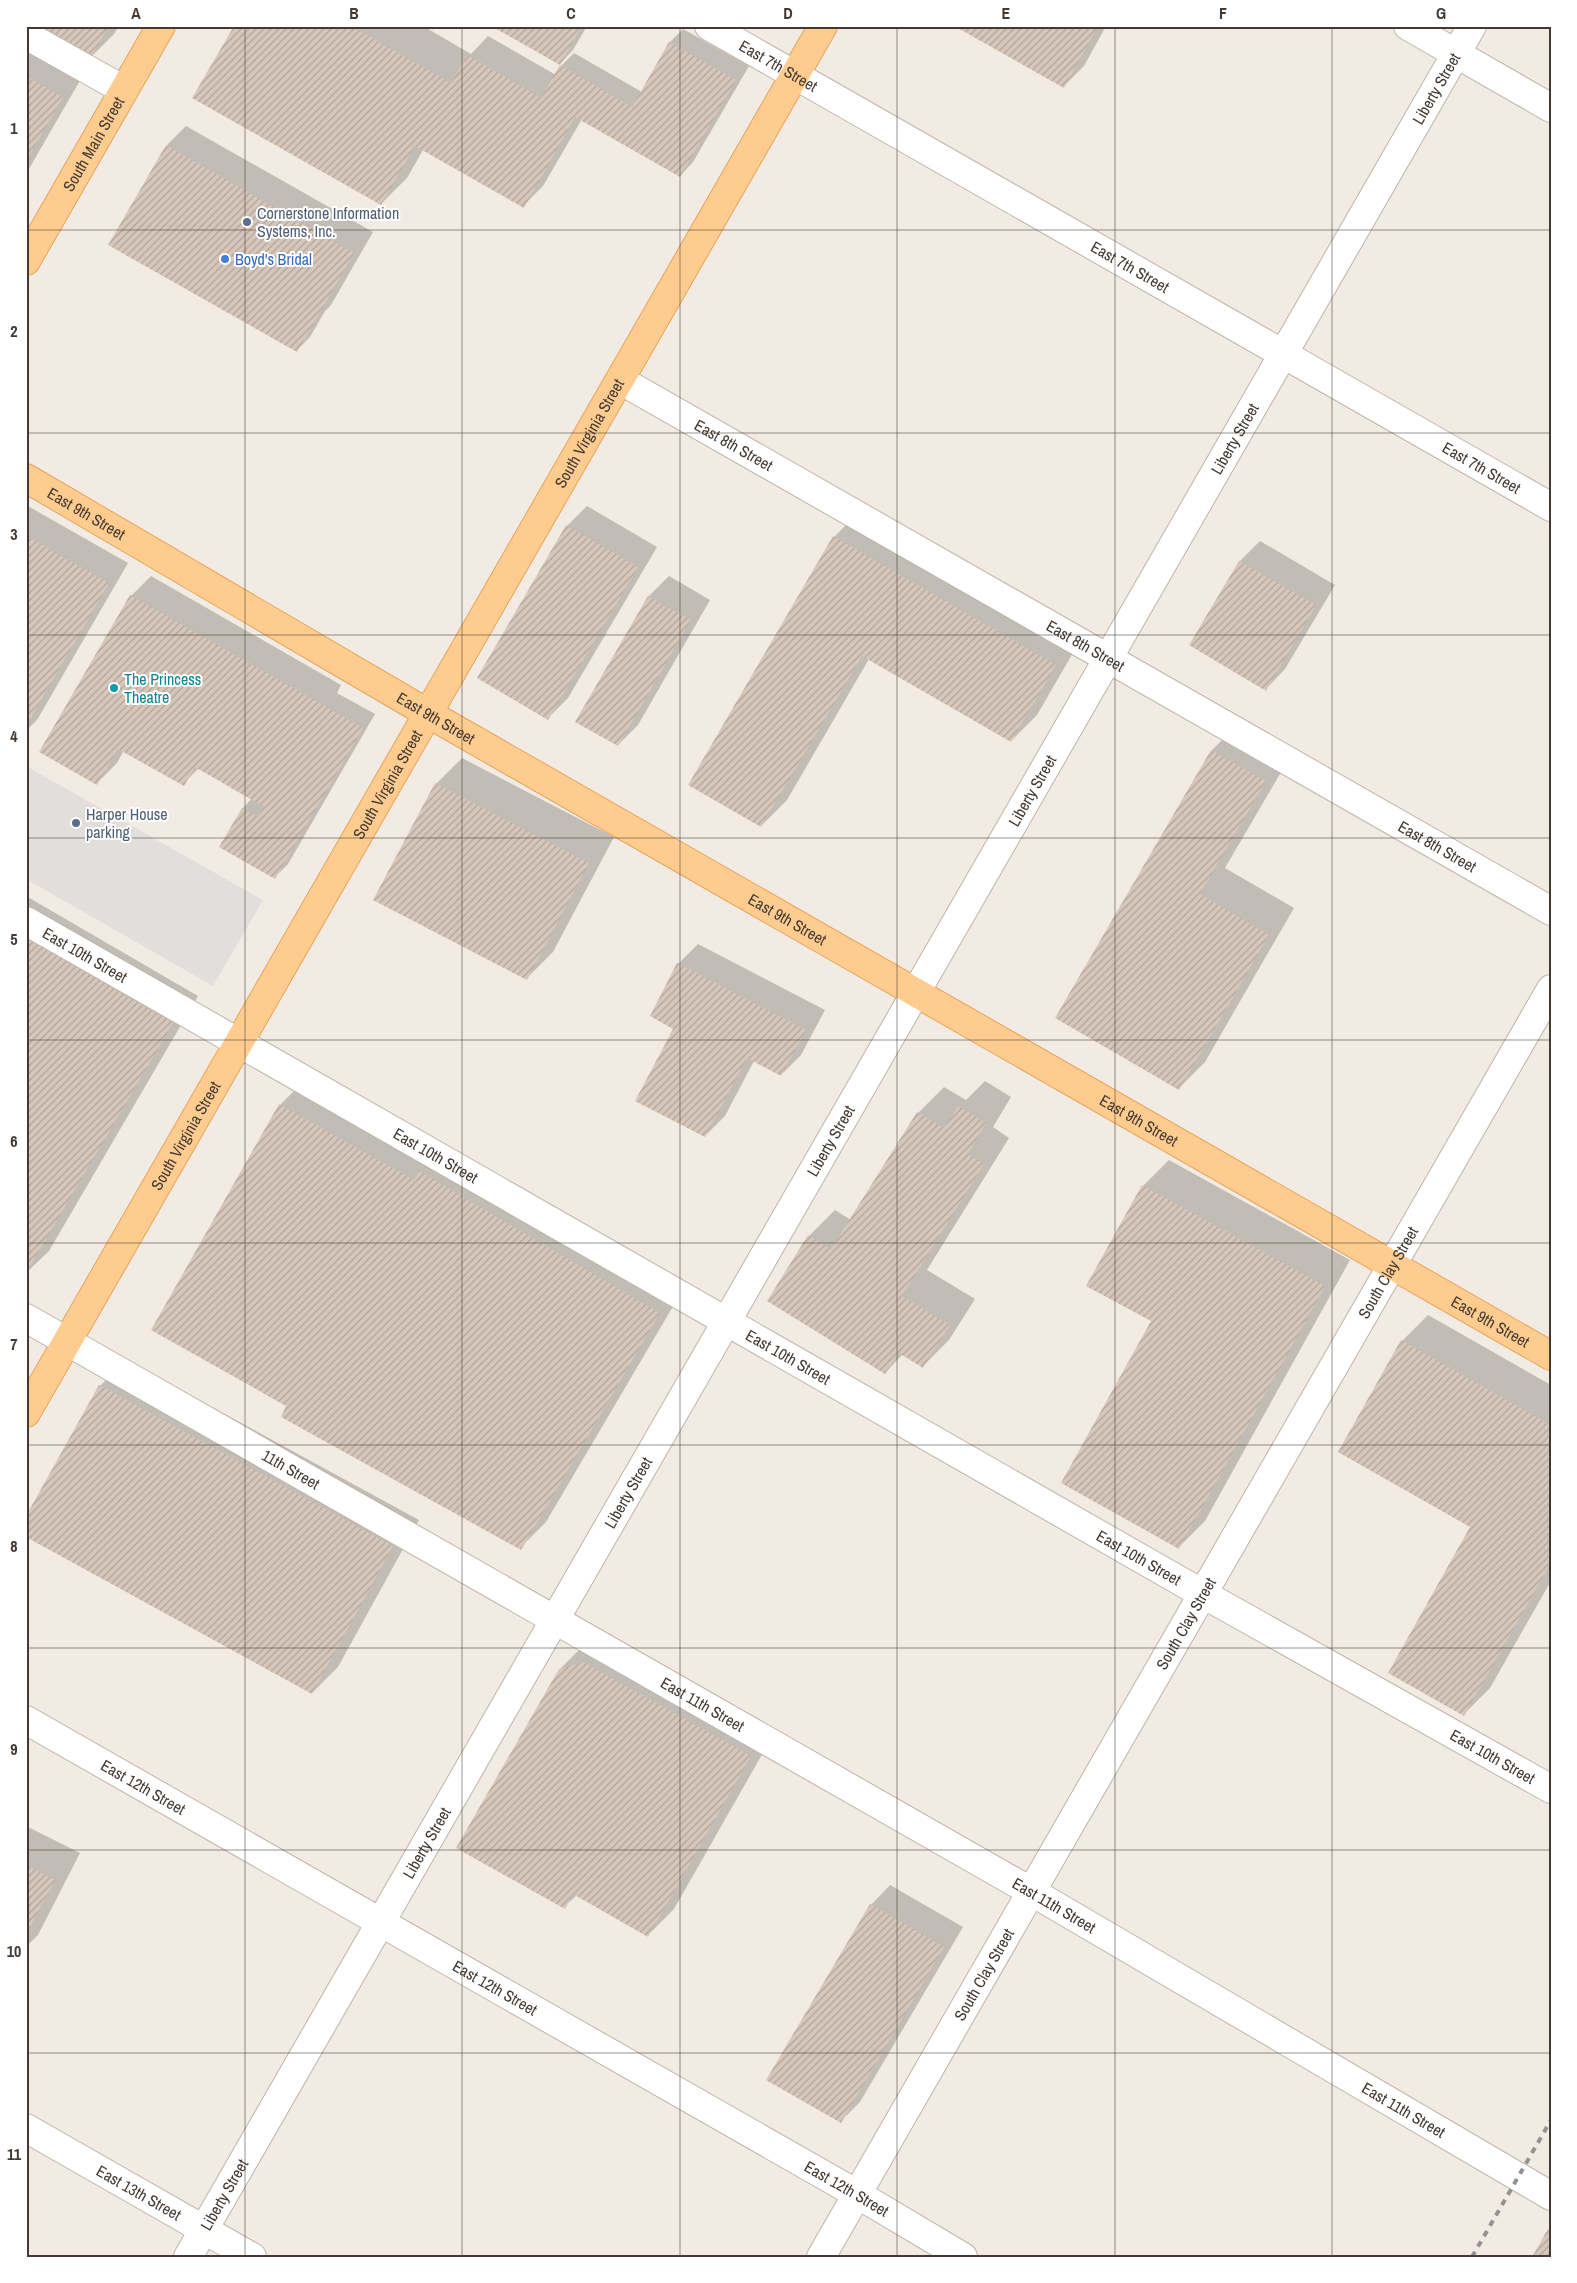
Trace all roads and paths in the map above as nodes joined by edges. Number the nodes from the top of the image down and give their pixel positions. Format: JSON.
{"nodes":[{"id":1,"x":161,"y":26,"type":"edge"},
{"id":2,"x":709,"y":26,"type":"edge"},
{"id":3,"x":823,"y":26,"type":"edge"},
{"id":4,"x":1408,"y":26,"type":"edge"},
{"id":5,"x":1472,"y":26,"type":"edge"},
{"id":6,"x":26,"y":35,"type":"edge"},
{"id":7,"x":1456,"y":54,"type":"junction"},
{"id":8,"x":795,"y":75,"type":"junction"},
{"id":9,"x":124,"y":90,"type":"junction"},
{"id":10,"x":1551,"y":108,"type":"edge"},
{"id":11,"x":26,"y":262,"type":"edge"},
{"id":12,"x":1283,"y":354,"type":"junction"},
{"id":13,"x":620,"y":380,"type":"junction"},
{"id":14,"x":26,"y":478,"type":"edge"},
{"id":15,"x":1551,"y":507,"type":"edge"},
{"id":16,"x":1108,"y":658,"type":"junction"},
{"id":17,"x":429,"y":714,"type":"junction"},
{"id":18,"x":1551,"y":911,"type":"edge"},
{"id":19,"x":26,"y":921,"type":"edge"},
{"id":20,"x":1551,"y":989,"type":"edge"},
{"id":21,"x":916,"y":992,"type":"junction"},
{"id":22,"x":240,"y":1043,"type":"junction"},
{"id":23,"x":1393,"y":1264,"type":"junction"},
{"id":24,"x":26,"y":1318,"type":"edge"},
{"id":25,"x":726,"y":1322,"type":"junction"},
{"id":26,"x":68,"y":1342,"type":"junction"},
{"id":27,"x":1551,"y":1356,"type":"edge"},
{"id":28,"x":26,"y":1413,"type":"edge"},
{"id":29,"x":1203,"y":1594,"type":"junction"},
{"id":30,"x":555,"y":1620,"type":"junction"},
{"id":31,"x":26,"y":1720,"type":"edge"},
{"id":32,"x":1551,"y":1789,"type":"edge"},
{"id":33,"x":1032,"y":1892,"type":"junction"},
{"id":34,"x":381,"y":1922,"type":"junction"},
{"id":35,"x":26,"y":2128,"type":"edge"},
{"id":36,"x":857,"y":2194,"type":"junction"},
{"id":37,"x":1551,"y":2196,"type":"edge"},
{"id":38,"x":204,"y":2230,"type":"junction"},
{"id":39,"x":188,"y":2257,"type":"edge"},
{"id":40,"x":252,"y":2257,"type":"edge"},
{"id":41,"x":821,"y":2257,"type":"edge"},
{"id":42,"x":963,"y":2257,"type":"edge"}],
"edges":[{"from":1,"to":9,"type":"main road","name":"South Main Street"},
{"from":2,"to":8,"type":"street","name":"East 7th Street"},
{"from":3,"to":8,"type":"main road","name":"South Virginia Street"},
{"from":4,"to":7,"type":"street"},
{"from":5,"to":7,"type":"street","name":"Liberty Street"},
{"from":6,"to":9,"type":"street"},
{"from":7,"to":10,"type":"street"},
{"from":7,"to":12,"type":"street","name":"Liberty Street"},
{"from":8,"to":12,"type":"street","name":"East 7th Street"},
{"from":8,"to":13,"type":"main road","name":"South Virginia Street"},
{"from":9,"to":11,"type":"main road","name":"South Main Street"},
{"from":12,"to":15,"type":"street","name":"East 7th Street"},
{"from":12,"to":16,"type":"street","name":"Liberty Street"},
{"from":13,"to":16,"type":"street","name":"East 8th Street"},
{"from":13,"to":17,"type":"main road","name":"South Virginia Street"},
{"from":14,"to":17,"type":"main road","name":"East 9th Street"},
{"from":16,"to":18,"type":"street","name":"East 8th Street"},
{"from":16,"to":21,"type":"street","name":"Liberty Street"},
{"from":17,"to":21,"type":"main road","name":"East 9th Street"},
{"from":17,"to":22,"type":"main road","name":"South Virginia Street"},
{"from":19,"to":22,"type":"street","name":"East 10th Street"},
{"from":20,"to":23,"type":"street","name":"South Clay Street"},
{"from":21,"to":23,"type":"main road","name":"East 9th Street"},
{"from":21,"to":25,"type":"street","name":"Liberty Street"},
{"from":22,"to":25,"type":"street","name":"East 10th Street"},
{"from":22,"to":26,"type":"main road","name":"South Virginia Street"},
{"from":23,"to":27,"type":"main road","name":"East 9th Street"},
{"from":23,"to":29,"type":"street","name":"South Clay Street"},
{"from":24,"to":26,"type":"street","name":"11th Street"},
{"from":25,"to":29,"type":"street","name":"East 10th Street"},
{"from":25,"to":30,"type":"street","name":"Liberty Street"},
{"from":26,"to":28,"type":"main road","name":"South Virginia Street"},
{"from":26,"to":30,"type":"street","name":"11th Street"},
{"from":29,"to":32,"type":"street","name":"East 10th Street"},
{"from":29,"to":33,"type":"street","name":"South Clay Street"},
{"from":30,"to":33,"type":"street","name":"East 11th Street"},
{"from":30,"to":34,"type":"street","name":"Liberty Street"},
{"from":31,"to":34,"type":"street","name":"East 12th Street"},
{"from":33,"to":36,"type":"street","name":"South Clay Street"},
{"from":33,"to":37,"type":"street","name":"East 11th Street"},
{"from":34,"to":36,"type":"street","name":"East 12th Street"},
{"from":34,"to":38,"type":"street","name":"Liberty Street"},
{"from":35,"to":38,"type":"street","name":"East 13th Street"},
{"from":36,"to":41,"type":"street","name":"South Clay Street"},
{"from":36,"to":42,"type":"street","name":"East 12th Street"},
{"from":38,"to":39,"type":"street","name":"Liberty Street"},
{"from":38,"to":40,"type":"street","name":"East 13th Street"}]}
